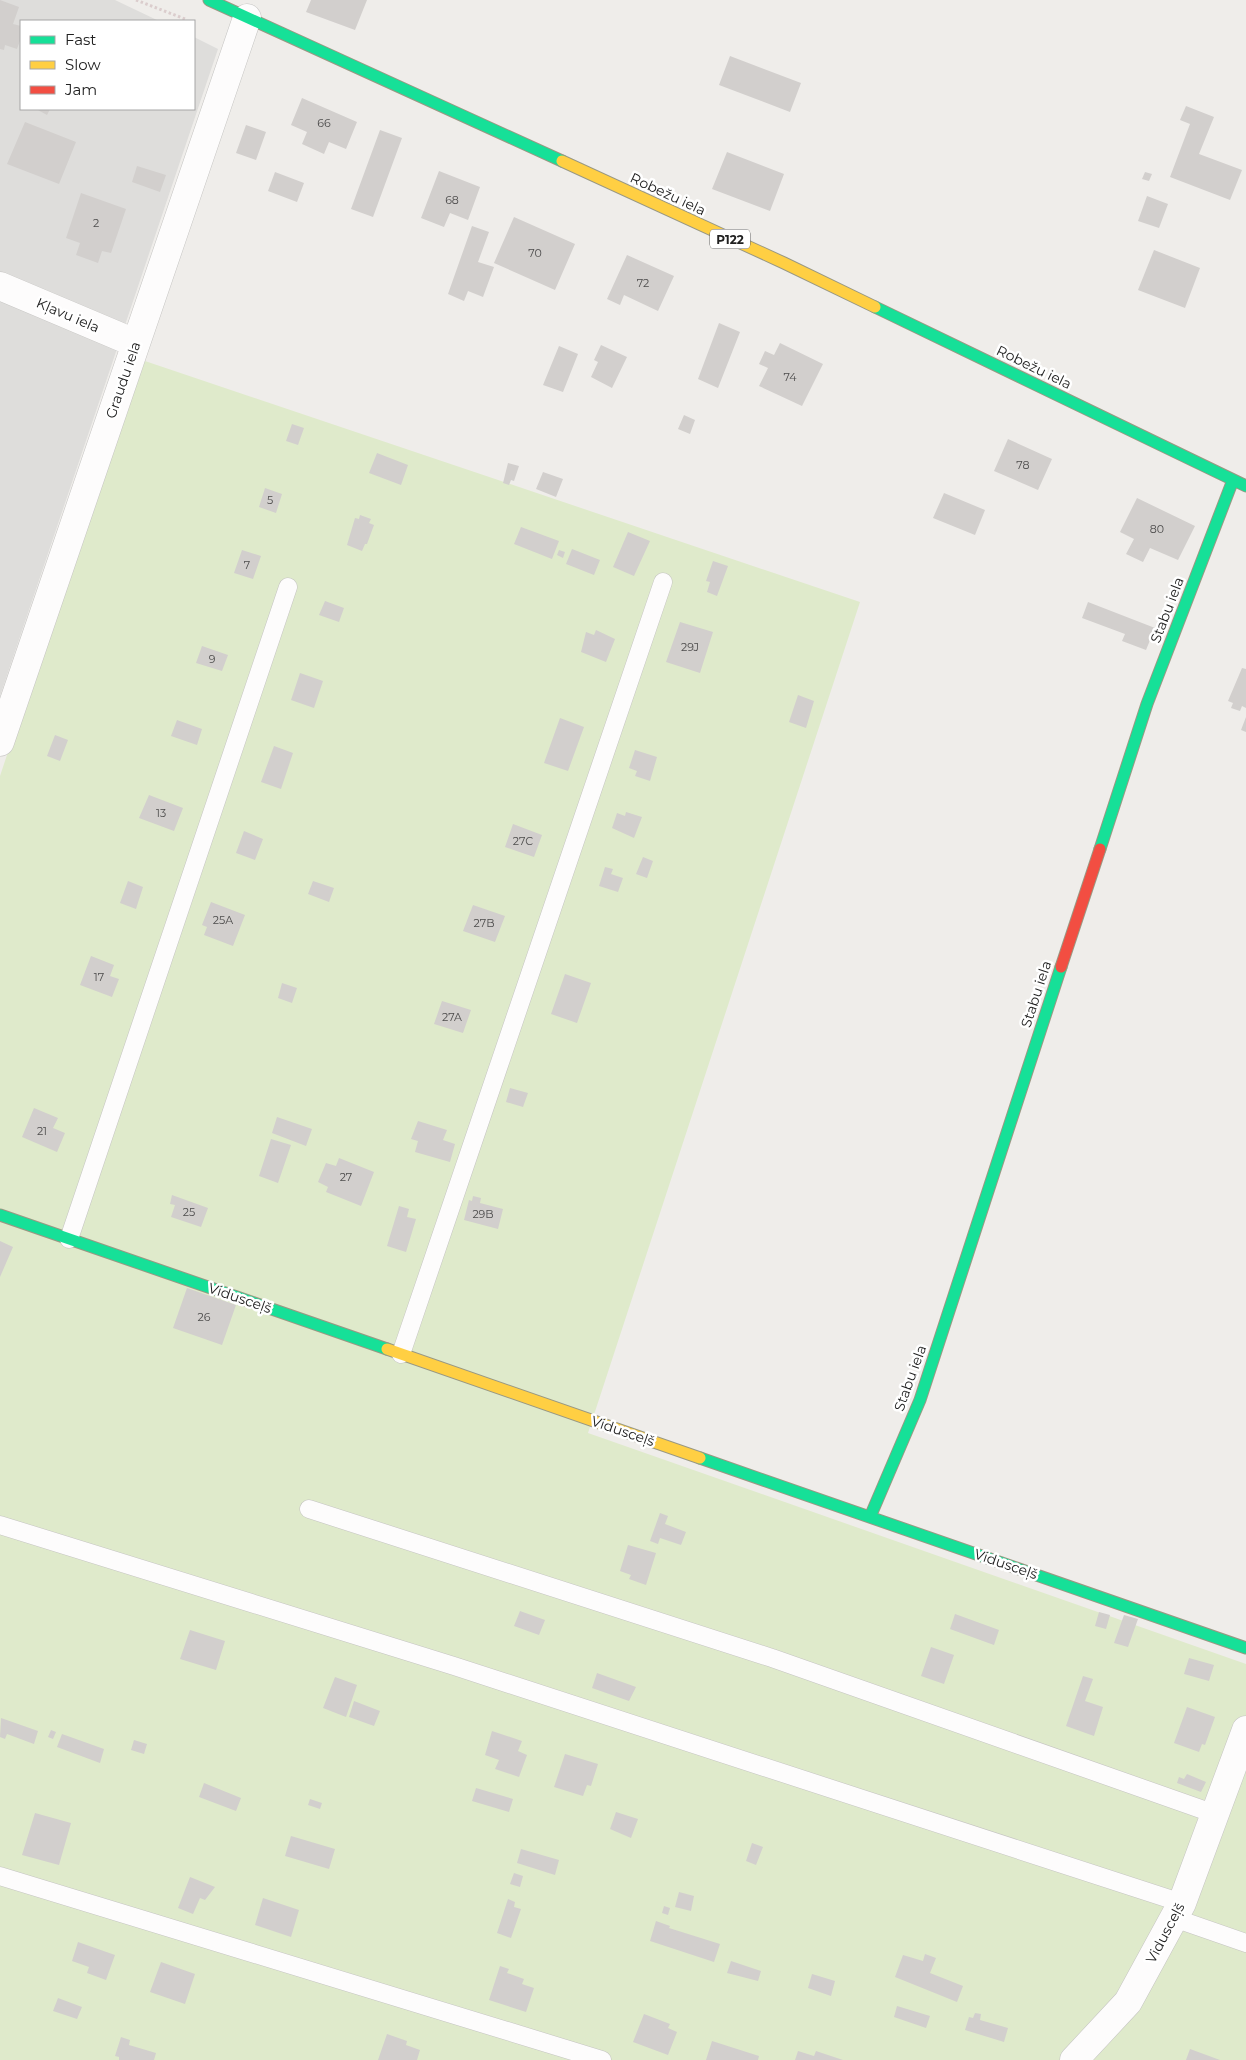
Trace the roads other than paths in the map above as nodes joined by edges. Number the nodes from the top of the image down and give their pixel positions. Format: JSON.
{"nodes":[{"id":1,"x":209,"y":0,"type":"edge"},
{"id":2,"x":246,"y":18,"type":"junction"},
{"id":3,"x":0,"y":286,"type":"edge"},
{"id":4,"x":135,"y":343,"type":"junction"},
{"id":5,"x":1233,"y":480,"type":"junction"},
{"id":6,"x":1246,"y":486,"type":"edge"},
{"id":7,"x":663,"y":582,"type":"dead end"},
{"id":8,"x":288,"y":587,"type":"dead end"},
{"id":9,"x":0,"y":742,"type":"edge"},
{"id":10,"x":0,"y":1215,"type":"edge"},
{"id":11,"x":69,"y":1239,"type":"junction"},
{"id":12,"x":401,"y":1354,"type":"junction"},
{"id":13,"x":309,"y":1509,"type":"dead end"},
{"id":14,"x":870,"y":1517,"type":"junction"},
{"id":15,"x":0,"y":1525,"type":"edge"},
{"id":16,"x":1246,"y":1648,"type":"edge"},
{"id":17,"x":1246,"y":1730,"type":"edge"},
{"id":18,"x":1215,"y":1814,"type":"junction"},
{"id":19,"x":0,"y":1876,"type":"edge"},
{"id":20,"x":1178,"y":1911,"type":"junction"},
{"id":21,"x":1246,"y":1943,"type":"edge"},
{"id":22,"x":602,"y":2060,"type":"edge"},
{"id":23,"x":1074,"y":2060,"type":"edge"}],
"edges":[{"from":1,"to":2,"type":"street","name":"Robežu iela","number":"P122"},
{"from":2,"to":4,"type":"street","name":"Graudu iela"},
{"from":2,"to":5,"type":"street","name":"Robežu iela","number":"P122"},
{"from":3,"to":4,"type":"street","name":"Kļavu iela"},
{"from":4,"to":9,"type":"street","name":"Graudu iela"},
{"from":5,"to":6,"type":"street","name":"Robežu iela","number":"P122"},
{"from":5,"to":14,"type":"street","name":"Stabu iela"},
{"from":7,"to":12,"type":"lane"},
{"from":8,"to":11,"type":"lane"},
{"from":10,"to":11,"type":"street","name":"Vidusceļš"},
{"from":11,"to":12,"type":"street","name":"Vidusceļš"},
{"from":12,"to":14,"type":"street","name":"Vidusceļš"},
{"from":13,"to":18,"type":"lane"},
{"from":14,"to":16,"type":"street","name":"Vidusceļš"},
{"from":15,"to":20,"type":"lane"},
{"from":17,"to":18,"type":"street","name":"Vidusceļš"},
{"from":18,"to":20,"type":"street","name":"Vidusceļš"},
{"from":19,"to":22,"type":"lane"},
{"from":20,"to":21,"type":"lane"},
{"from":20,"to":23,"type":"street","name":"Vidusceļš"}]}
